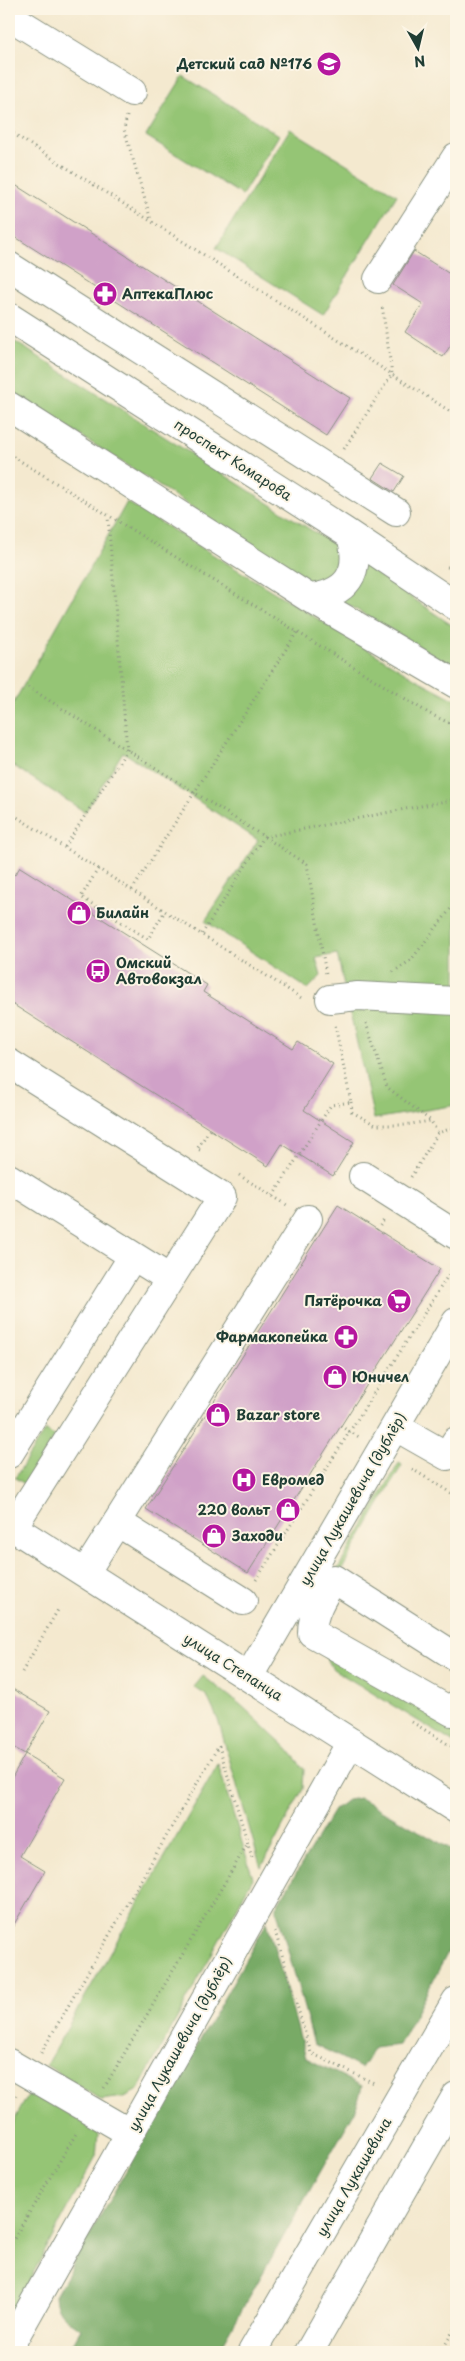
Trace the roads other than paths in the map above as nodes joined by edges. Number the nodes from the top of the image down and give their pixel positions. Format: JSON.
{"nodes":[{"id":1,"x":9,"y":16,"type":"edge"},
{"id":2,"x":132,"y":92,"type":"road end"},
{"id":3,"x":456,"y":157,"type":"edge"},
{"id":4,"x":9,"y":266,"type":"edge"},
{"id":5,"x":378,"y":279,"type":"road end"},
{"id":6,"x":9,"y":317,"type":"edge"},
{"id":7,"x":9,"y":406,"type":"edge"},
{"id":8,"x":396,"y":512,"type":"dead end"},
{"id":9,"x":351,"y":536,"type":"junction"},
{"id":10,"x":421,"y":583,"type":"junction"},
{"id":11,"x":456,"y":591,"type":"edge"},
{"id":12,"x":309,"y":598,"type":"junction"},
{"id":13,"x":456,"y":606,"type":"edge"},
{"id":14,"x":456,"y":684,"type":"edge"},
{"id":15,"x":319,"y":1001,"type":"road end"},
{"id":16,"x":456,"y":1001,"type":"edge"},
{"id":17,"x":9,"y":1063,"type":"edge"},
{"id":18,"x":363,"y":1176,"type":"dead end"},
{"id":19,"x":9,"y":1178,"type":"edge"},
{"id":20,"x":308,"y":1218,"type":"dead end"},
{"id":21,"x":456,"y":1235,"type":"edge"},
{"id":22,"x":133,"y":1256,"type":"junction"},
{"id":23,"x":170,"y":1279,"type":"junction"},
{"id":24,"x":456,"y":1322,"type":"edge"},
{"id":25,"x":396,"y":1427,"type":"junction"},
{"id":26,"x":453,"y":1453,"type":"edge"},
{"id":27,"x":9,"y":1454,"type":"edge"},
{"id":28,"x":117,"y":1522,"type":"junction"},
{"id":29,"x":11,"y":1526,"type":"edge"},
{"id":30,"x":85,"y":1573,"type":"junction"},
{"id":31,"x":245,"y":1589,"type":"road end"},
{"id":32,"x":456,"y":1657,"type":"edge"},
{"id":33,"x":249,"y":1676,"type":"junction"},
{"id":34,"x":456,"y":1705,"type":"edge"},
{"id":35,"x":351,"y":1742,"type":"junction"},
{"id":36,"x":456,"y":1808,"type":"edge"},
{"id":37,"x":456,"y":2001,"type":"edge"},
{"id":38,"x":19,"y":2068,"type":"edge"},
{"id":39,"x":456,"y":2096,"type":"edge"},
{"id":40,"x":130,"y":2133,"type":"junction"},
{"id":41,"x":9,"y":2347,"type":"edge"},
{"id":42,"x":252,"y":2352,"type":"edge"},
{"id":43,"x":309,"y":2352,"type":"edge"}],
"edges":[{"from":1,"to":2,"type":"street"},
{"from":3,"to":5,"type":"street"},
{"from":4,"to":8,"type":"street"},
{"from":6,"to":9,"type":"street","name":"проспект Комарова"},
{"from":7,"to":12,"type":"street"},
{"from":9,"to":10,"type":"street","name":"проспект Комарова"},
{"from":9,"to":12,"type":"street"},
{"from":10,"to":11,"type":"street"},
{"from":10,"to":13,"type":"street","name":"проспект Комарова"},
{"from":12,"to":14,"type":"street"},
{"from":15,"to":16,"type":"street"},
{"from":17,"to":23,"type":"street"},
{"from":18,"to":21,"type":"street"},
{"from":19,"to":22,"type":"street"},
{"from":20,"to":28,"type":"street"},
{"from":22,"to":23,"type":"street"},
{"from":22,"to":27,"type":"street"},
{"from":23,"to":29,"type":"street"},
{"from":24,"to":25,"type":"street","name":"улица Лукашевича (дублёр)"},
{"from":25,"to":26,"type":"street"},
{"from":25,"to":33,"type":"street","name":"улица Лукашевича (дублёр)"},
{"from":28,"to":30,"type":"street"},
{"from":28,"to":31,"type":"street"},
{"from":29,"to":30,"type":"street","name":"улица Степанца"},
{"from":30,"to":33,"type":"street","name":"улица Степанца"},
{"from":32,"to":34,"type":"street"},
{"from":33,"to":35,"type":"street","name":"улица Степанца"},
{"from":35,"to":36,"type":"street","name":"улица Степанца"},
{"from":35,"to":40,"type":"street","name":"улица Лукашевича (дублёр)"},
{"from":37,"to":42,"type":"street","name":"улица Лукашевича"},
{"from":38,"to":40,"type":"street"},
{"from":39,"to":43,"type":"street"},
{"from":40,"to":41,"type":"street","name":"улица Лукашевича (дублёр)"}]}
